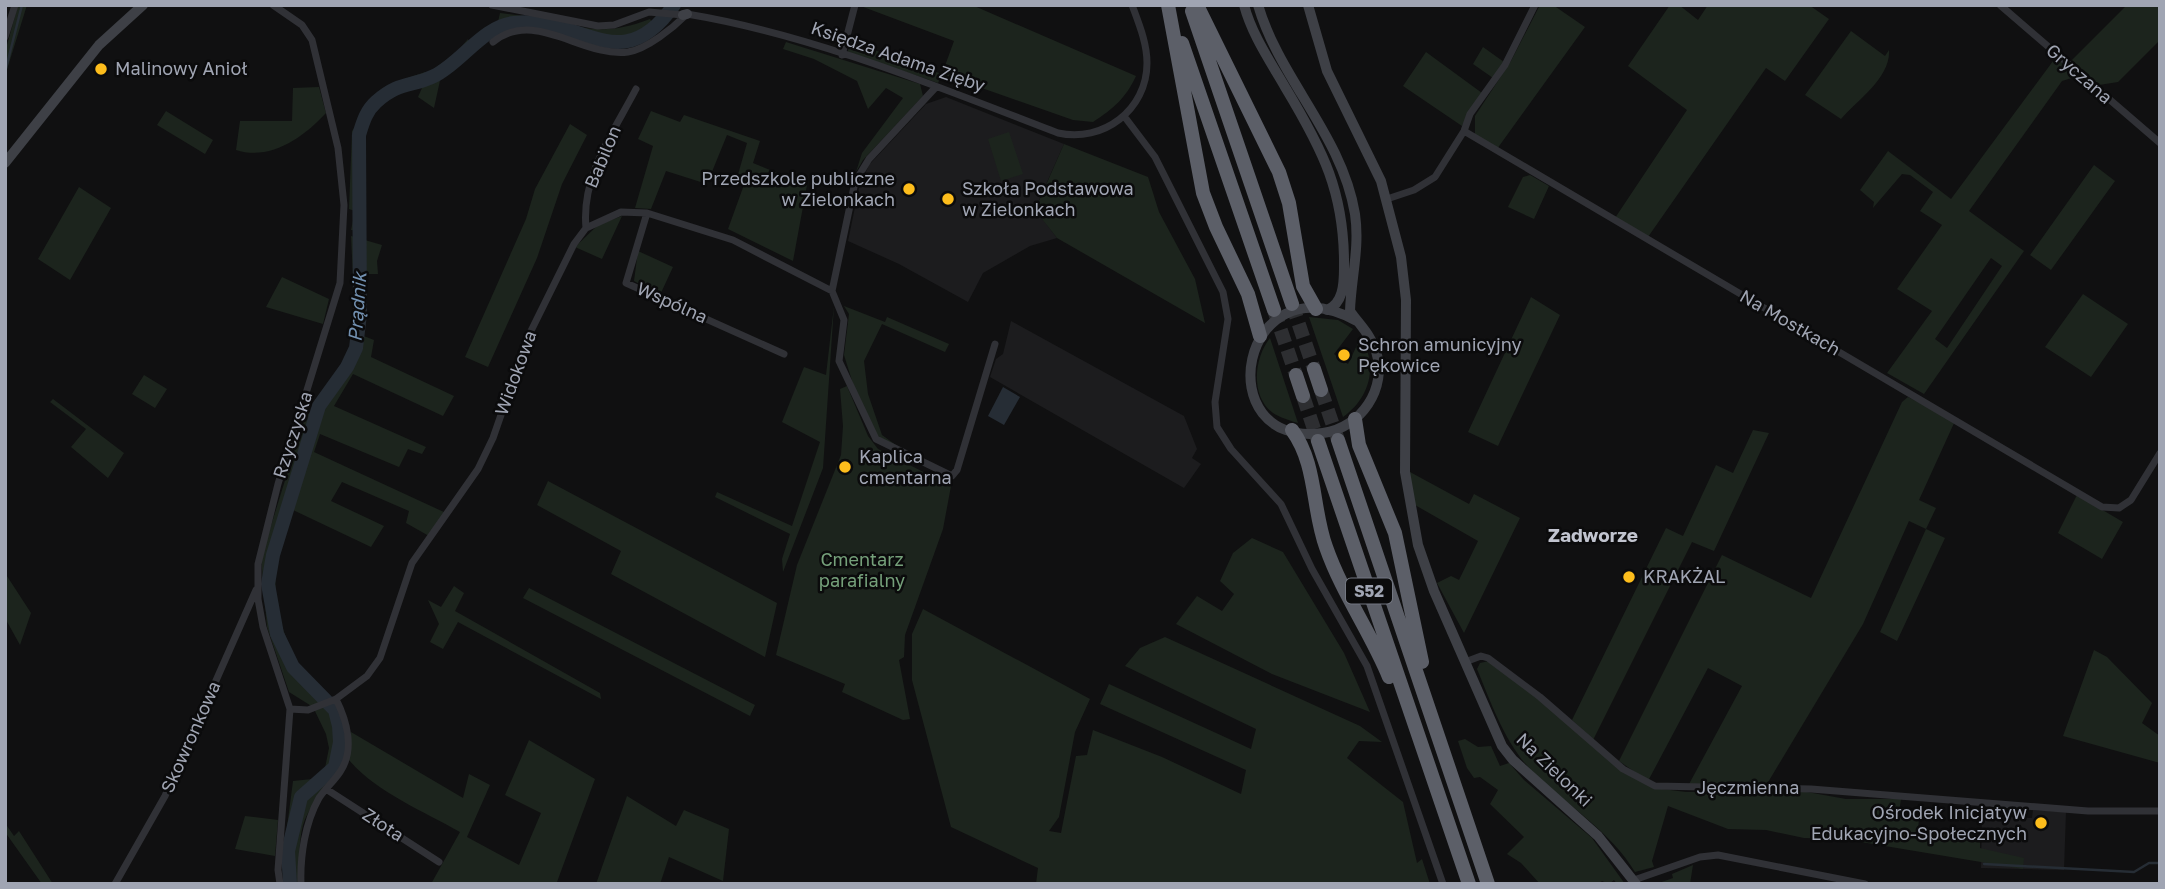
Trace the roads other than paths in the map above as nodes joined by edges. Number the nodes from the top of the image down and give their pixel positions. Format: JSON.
{"nodes":[{"id":1,"x":15,"y":5,"type":"edge"},
{"id":2,"x":143,"y":5,"type":"edge"},
{"id":3,"x":273,"y":5,"type":"edge"},
{"id":4,"x":492,"y":5,"type":"edge"},
{"id":5,"x":855,"y":5,"type":"edge"},
{"id":6,"x":1132,"y":5,"type":"edge"},
{"id":7,"x":1169,"y":5,"type":"edge"},
{"id":8,"x":1190,"y":5,"type":"edge"},
{"id":9,"x":1198,"y":5,"type":"edge"},
{"id":10,"x":1244,"y":5,"type":"edge"},
{"id":11,"x":1258,"y":5,"type":"edge"},
{"id":12,"x":1308,"y":5,"type":"edge"},
{"id":13,"x":1535,"y":5,"type":"edge"},
{"id":14,"x":2000,"y":5,"type":"edge"},
{"id":15,"x":685,"y":15,"type":"junction"},
{"id":16,"x":544,"y":16,"type":"junction"},
{"id":17,"x":541,"y":30,"type":"junction"},
{"id":18,"x":5,"y":37,"type":"edge"},
{"id":19,"x":493,"y":42,"type":"dead end"},
{"id":20,"x":842,"y":55,"type":"junction"},
{"id":21,"x":936,"y":87,"type":"junction"},
{"id":22,"x":636,"y":89,"type":"dead end"},
{"id":23,"x":1124,"y":116,"type":"junction"},
{"id":24,"x":1464,"y":131,"type":"junction"},
{"id":25,"x":2160,"y":143,"type":"edge"},
{"id":26,"x":5,"y":163,"type":"edge"},
{"id":27,"x":1387,"y":199,"type":"junction"},
{"id":28,"x":647,"y":213,"type":"junction"},
{"id":29,"x":586,"y":228,"type":"junction"},
{"id":30,"x":832,"y":291,"type":"junction"},
{"id":31,"x":1292,"y":304,"type":"tunnel mouth"},
{"id":32,"x":1322,"y":309,"type":"junction"},
{"id":33,"x":1274,"y":310,"type":"tunnel mouth"},
{"id":34,"x":1357,"y":321,"type":"junction"},
{"id":35,"x":1260,"y":336,"type":"junction"},
{"id":36,"x":995,"y":344,"type":"dead end"},
{"id":37,"x":784,"y":354,"type":"dead end"},
{"id":38,"x":1314,"y":369,"type":"tunnel mouth"},
{"id":39,"x":1296,"y":375,"type":"tunnel mouth"},
{"id":40,"x":1321,"y":390,"type":"tunnel mouth"},
{"id":41,"x":1303,"y":396,"type":"tunnel mouth"},
{"id":42,"x":1355,"y":419,"type":"junction"},
{"id":43,"x":1292,"y":430,"type":"junction"},
{"id":44,"x":1338,"y":440,"type":"tunnel mouth"},
{"id":45,"x":1318,"y":441,"type":"tunnel mouth"},
{"id":46,"x":2160,"y":453,"type":"edge"},
{"id":47,"x":257,"y":586,"type":"junction"},
{"id":48,"x":1465,"y":662,"type":"junction"},
{"id":49,"x":335,"y":700,"type":"junction"},
{"id":50,"x":290,"y":709,"type":"junction"},
{"id":51,"x":1431,"y":713,"type":"junction"},
{"id":52,"x":1420,"y":741,"type":"junction"},
{"id":53,"x":326,"y":789,"type":"junction"},
{"id":54,"x":2160,"y":811,"type":"edge"},
{"id":55,"x":439,"y":862,"type":"dead end"},
{"id":56,"x":1635,"y":882,"type":"edge"},
{"id":57,"x":116,"y":884,"type":"edge"},
{"id":58,"x":279,"y":884,"type":"edge"},
{"id":59,"x":301,"y":884,"type":"edge"},
{"id":60,"x":1443,"y":884,"type":"edge"},
{"id":61,"x":1469,"y":884,"type":"edge"},
{"id":62,"x":1489,"y":884,"type":"edge"},
{"id":63,"x":1865,"y":884,"type":"edge"}],
"edges":[{"from":1,"to":18,"type":"street"},
{"from":2,"to":26,"type":"main road"},
{"from":3,"to":47,"type":"street","name":"Rzyczyska"},
{"from":4,"to":16,"type":"street","name":"Księdza Adama Zięby"},
{"from":5,"to":20,"type":"street"},
{"from":6,"to":23,"type":"street"},
{"from":7,"to":33,"type":"highway"},
{"from":7,"to":35,"type":"highway"},
{"from":8,"to":31,"type":"highway"},
{"from":9,"to":32,"type":"highway"},
{"from":10,"to":32,"type":"main road"},
{"from":11,"to":34,"type":"main road"},
{"from":12,"to":27,"type":"main road","name":"Na Zielonki"},
{"from":13,"to":24,"type":"street"},
{"from":14,"to":25,"type":"street","name":"Gryczana"},
{"from":15,"to":16,"type":"street","name":"Księdza Adama Zięby"},
{"from":15,"to":17,"type":"street"},
{"from":15,"to":20,"type":"street","name":"Księdza Adama Zięby"},
{"from":16,"to":17,"type":"street"},
{"from":17,"to":19,"type":"street"},
{"from":20,"to":21,"type":"street","name":"Księdza Adama Zięby"},
{"from":21,"to":23,"type":"street","name":"Księdza Adama Zięby"},
{"from":21,"to":30,"type":"street"},
{"from":22,"to":29,"type":"street","name":"Babilon"},
{"from":23,"to":60,"type":"street"},
{"from":24,"to":27,"type":"street"},
{"from":24,"to":46,"type":"street","name":"Na Mostkach"},
{"from":27,"to":48,"type":"main road","name":"Na Zielonki"},
{"from":28,"to":29,"type":"street"},
{"from":28,"to":30,"type":"street"},
{"from":28,"to":37,"type":"street","name":"Wspólna"},
{"from":29,"to":49,"type":"street","name":"Widokowa"},
{"from":30,"to":36,"type":"street"},
{"from":32,"to":34,"type":"main road"},
{"from":32,"to":35,"type":"main road"},
{"from":34,"to":42,"type":"main road"},
{"from":35,"to":43,"type":"main road"},
{"from":38,"to":40,"type":"highway"},
{"from":39,"to":41,"type":"highway"},
{"from":42,"to":43,"type":"main road"},
{"from":42,"to":51,"type":"highway"},
{"from":43,"to":52,"type":"highway"},
{"from":44,"to":51,"type":"highway","number":"S52"},
{"from":45,"to":52,"type":"highway","number":"S52"},
{"from":47,"to":50,"type":"street","name":"Rzyczyska"},
{"from":47,"to":57,"type":"street","name":"Skowronkowa"},
{"from":48,"to":54,"type":"street","name":"Jęczmienna"},
{"from":48,"to":56,"type":"main road","name":"Na Zielonki"},
{"from":49,"to":50,"type":"street","name":"Widokowa"},
{"from":49,"to":53,"type":"street"},
{"from":50,"to":58,"type":"street","name":"Rzyczyska"},
{"from":51,"to":62,"type":"highway","number":"S52"},
{"from":52,"to":61,"type":"highway","number":"S52"},
{"from":53,"to":55,"type":"street","name":"Złota"},
{"from":53,"to":59,"type":"street"},
{"from":56,"to":63,"type":"street"}]}
